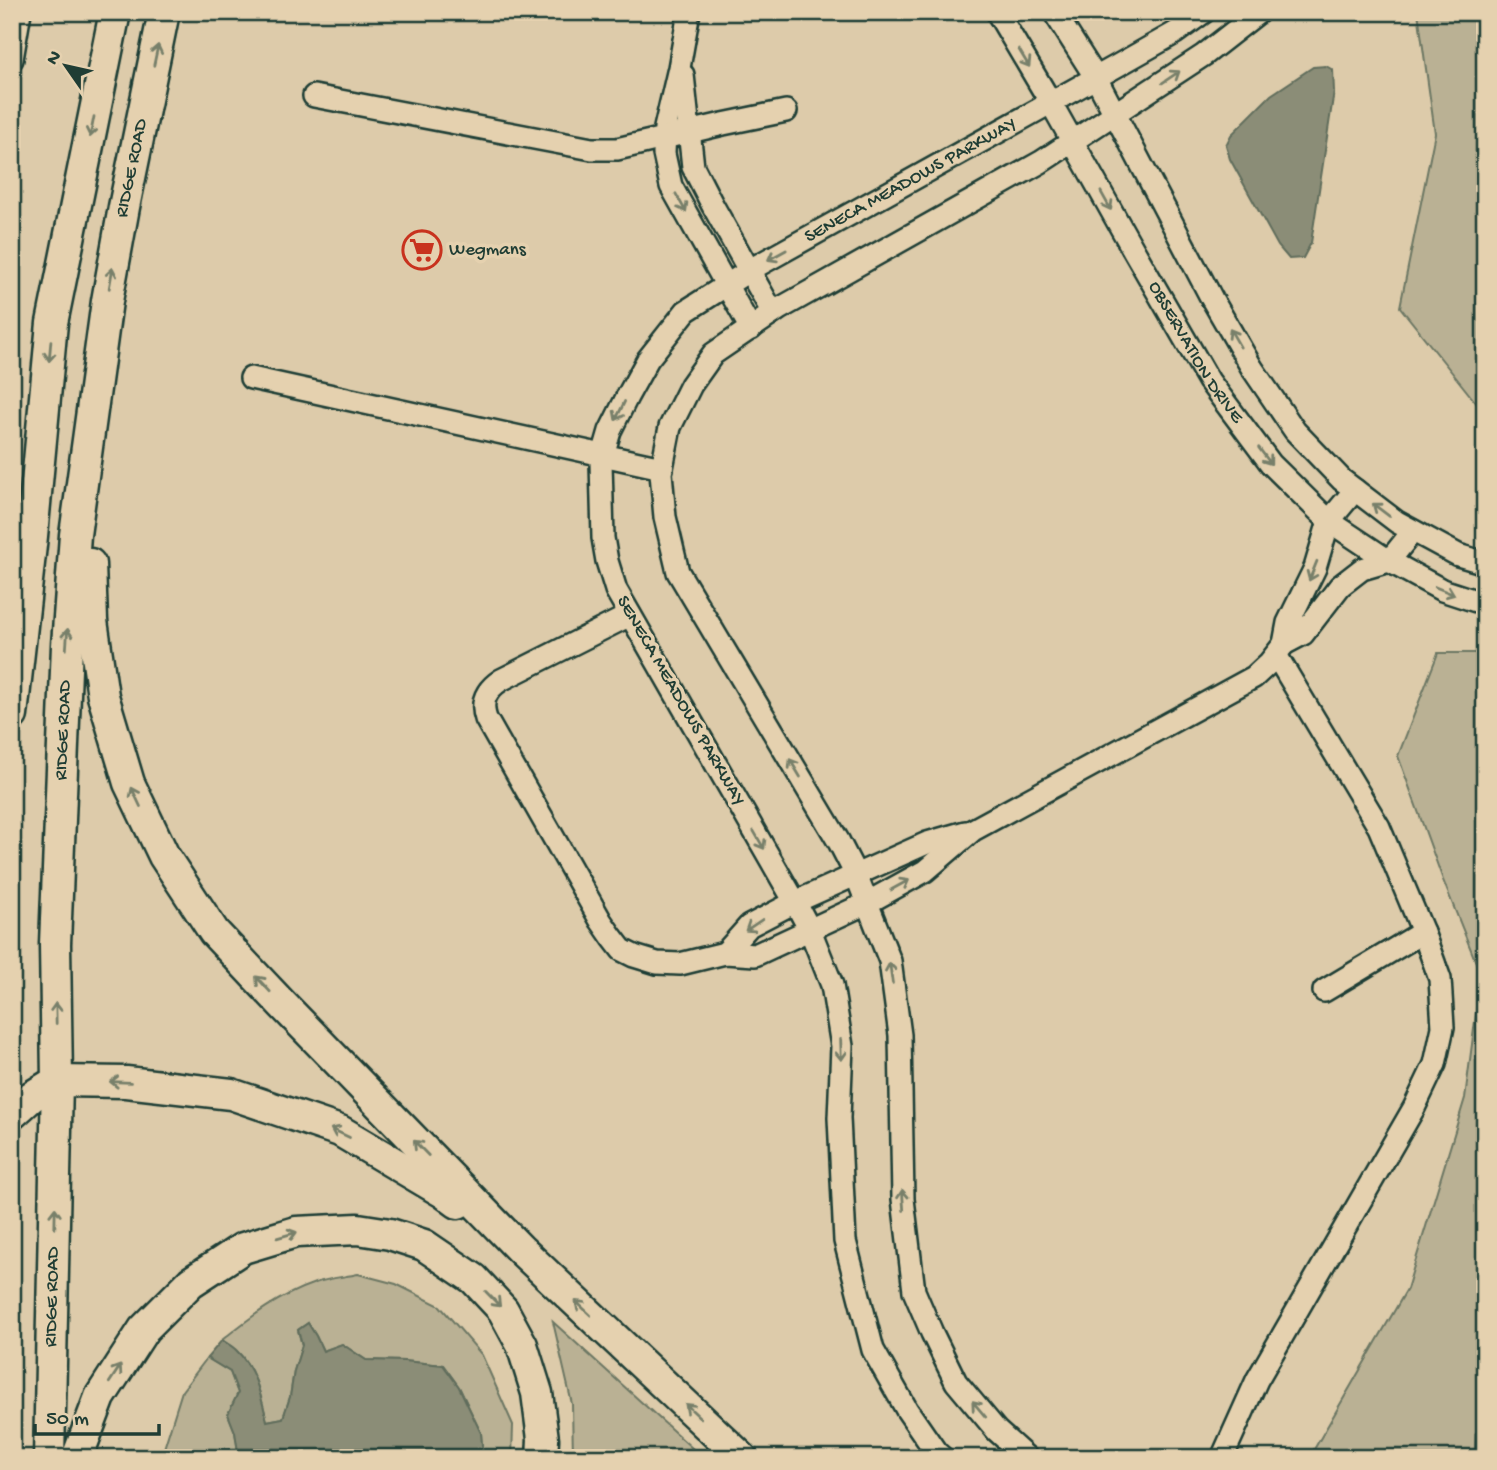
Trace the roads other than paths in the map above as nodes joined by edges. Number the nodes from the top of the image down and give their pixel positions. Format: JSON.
{"nodes":[{"id":1,"x":20,"y":12,"type":"edge"},
{"id":2,"x":115,"y":12,"type":"edge"},
{"id":3,"x":164,"y":12,"type":"edge"},
{"id":4,"x":689,"y":12,"type":"edge"},
{"id":5,"x":997,"y":12,"type":"edge"},
{"id":6,"x":1054,"y":12,"type":"edge"},
{"id":7,"x":1205,"y":12,"type":"edge"},
{"id":8,"x":1259,"y":12,"type":"edge"},
{"id":9,"x":12,"y":59,"type":"edge"},
{"id":10,"x":680,"y":60,"type":"junction"},
{"id":11,"x":1096,"y":78,"type":"junction"},
{"id":12,"x":314,"y":96,"type":"dead end"},
{"id":13,"x":1051,"y":103,"type":"junction"},
{"id":14,"x":786,"y":111,"type":"dead end"},
{"id":15,"x":1115,"y":115,"type":"junction"},
{"id":16,"x":688,"y":132,"type":"junction"},
{"id":17,"x":664,"y":138,"type":"junction"},
{"id":18,"x":1072,"y":141,"type":"junction"},
{"id":19,"x":749,"y":271,"type":"junction"},
{"id":20,"x":727,"y":285,"type":"junction"},
{"id":21,"x":773,"y":313,"type":"junction"},
{"id":22,"x":751,"y":328,"type":"junction"},
{"id":23,"x":251,"y":378,"type":"dead end"},
{"id":24,"x":95,"y":394,"type":"junction"},
{"id":25,"x":603,"y":455,"type":"junction"},
{"id":26,"x":662,"y":468,"type":"junction"},
{"id":27,"x":1355,"y":490,"type":"junction"},
{"id":28,"x":1329,"y":521,"type":"junction"},
{"id":29,"x":1413,"y":531,"type":"junction"},
{"id":30,"x":1389,"y":561,"type":"junction"},
{"id":31,"x":1485,"y":563,"type":"edge"},
{"id":32,"x":1485,"y":604,"type":"edge"},
{"id":33,"x":630,"y":615,"type":"junction"},
{"id":34,"x":1280,"y":649,"type":"junction"},
{"id":35,"x":12,"y":715,"type":"edge"},
{"id":36,"x":973,"y":830,"type":"junction"},
{"id":37,"x":856,"y":875,"type":"junction"},
{"id":38,"x":794,"y":902,"type":"junction"},
{"id":39,"x":867,"y":903,"type":"junction"},
{"id":40,"x":810,"y":930,"type":"junction"},
{"id":41,"x":1423,"y":932,"type":"junction"},
{"id":42,"x":726,"y":953,"type":"junction"},
{"id":43,"x":1324,"y":991,"type":"dead end"},
{"id":44,"x":57,"y":1081,"type":"junction"},
{"id":45,"x":12,"y":1114,"type":"edge"},
{"id":46,"x":520,"y":1249,"type":"junction"},
{"id":47,"x":49,"y":1458,"type":"edge"},
{"id":48,"x":77,"y":1458,"type":"edge"},
{"id":49,"x":542,"y":1458,"type":"edge"},
{"id":50,"x":742,"y":1458,"type":"edge"},
{"id":51,"x":943,"y":1458,"type":"edge"},
{"id":52,"x":1027,"y":1458,"type":"edge"},
{"id":53,"x":1222,"y":1458,"type":"edge"}],
"edges":[{"from":1,"to":9,"type":"street"},
{"from":2,"to":35,"type":"highway","one_way":true},
{"from":24,"to":3,"type":"highway","name":"RIDGE ROAD","one_way":true},
{"from":4,"to":10,"type":"street"},
{"from":5,"to":13,"type":"street","name":"OBSERVATION DRIVE","one_way":true},
{"from":6,"to":11,"type":"street","name":"OBSERVATION DRIVE"},
{"from":7,"to":11,"type":"street","name":"SENECA MEADOWS PARKWAY"},
{"from":15,"to":8,"type":"street","one_way":true},
{"from":10,"to":16,"type":"street"},
{"from":10,"to":17,"type":"street"},
{"from":11,"to":13,"type":"street","name":"SENECA MEADOWS PARKWAY"},
{"from":11,"to":15,"type":"street","name":"OBSERVATION DRIVE"},
{"from":12,"to":17,"type":"street"},
{"from":13,"to":18,"type":"street","name":"OBSERVATION DRIVE"},
{"from":13,"to":19,"type":"street","name":"SENECA MEADOWS PARKWAY","one_way":true},
{"from":14,"to":16,"type":"street"},
{"from":15,"to":18,"type":"street"},
{"from":27,"to":15,"type":"street","name":"OBSERVATION DRIVE","one_way":true},
{"from":16,"to":17,"type":"street"},
{"from":16,"to":19,"type":"street"},
{"from":17,"to":20,"type":"street","one_way":true},
{"from":18,"to":21,"type":"street"},
{"from":18,"to":28,"type":"street","name":"OBSERVATION DRIVE","one_way":true},
{"from":19,"to":20,"type":"street","name":"SENECA MEADOWS PARKWAY"},
{"from":19,"to":21,"type":"street"},
{"from":20,"to":22,"type":"street"},
{"from":20,"to":25,"type":"street","name":"SENECA MEADOWS PARKWAY","one_way":true},
{"from":21,"to":22,"type":"street"},
{"from":22,"to":26,"type":"street"},
{"from":23,"to":25,"type":"street"},
{"from":44,"to":24,"type":"highway","name":"RIDGE ROAD","one_way":true},
{"from":46,"to":24,"type":"highway","one_way":true},
{"from":25,"to":26,"type":"street"},
{"from":25,"to":33,"type":"street","name":"SENECA MEADOWS PARKWAY"},
{"from":37,"to":26,"type":"street","one_way":true},
{"from":27,"to":28,"type":"street"},
{"from":29,"to":27,"type":"street","name":"OBSERVATION DRIVE","one_way":true},
{"from":28,"to":30,"type":"street","name":"OBSERVATION DRIVE"},
{"from":28,"to":34,"type":"street","one_way":true},
{"from":29,"to":30,"type":"street"},
{"from":29,"to":31,"type":"street","name":"OBSERVATION DRIVE"},
{"from":30,"to":32,"type":"street","name":"OBSERVATION DRIVE","one_way":true},
{"from":30,"to":34,"type":"street"},
{"from":33,"to":38,"type":"street","name":"SENECA MEADOWS PARKWAY","one_way":true},
{"from":33,"to":42,"type":"street"},
{"from":34,"to":36,"type":"street"},
{"from":34,"to":41,"type":"street"},
{"from":36,"to":37,"type":"street"},
{"from":39,"to":36,"type":"street","one_way":true},
{"from":37,"to":38,"type":"street"},
{"from":37,"to":39,"type":"street"},
{"from":38,"to":40,"type":"street","name":"SENECA MEADOWS PARKWAY"},
{"from":38,"to":42,"type":"street","one_way":true},
{"from":39,"to":40,"type":"street"},
{"from":52,"to":39,"type":"street","one_way":true},
{"from":40,"to":42,"type":"street"},
{"from":40,"to":51,"type":"street","name":"SENECA MEADOWS PARKWAY","one_way":true},
{"from":41,"to":43,"type":"street"},
{"from":41,"to":53,"type":"street"},
{"from":44,"to":45,"type":"highway"},
{"from":46,"to":44,"type":"highway","one_way":true},
{"from":47,"to":44,"type":"highway","name":"RIDGE ROAD","one_way":true},
{"from":50,"to":46,"type":"highway","one_way":true},
{"from":48,"to":49,"type":"highway","one_way":true}]}
